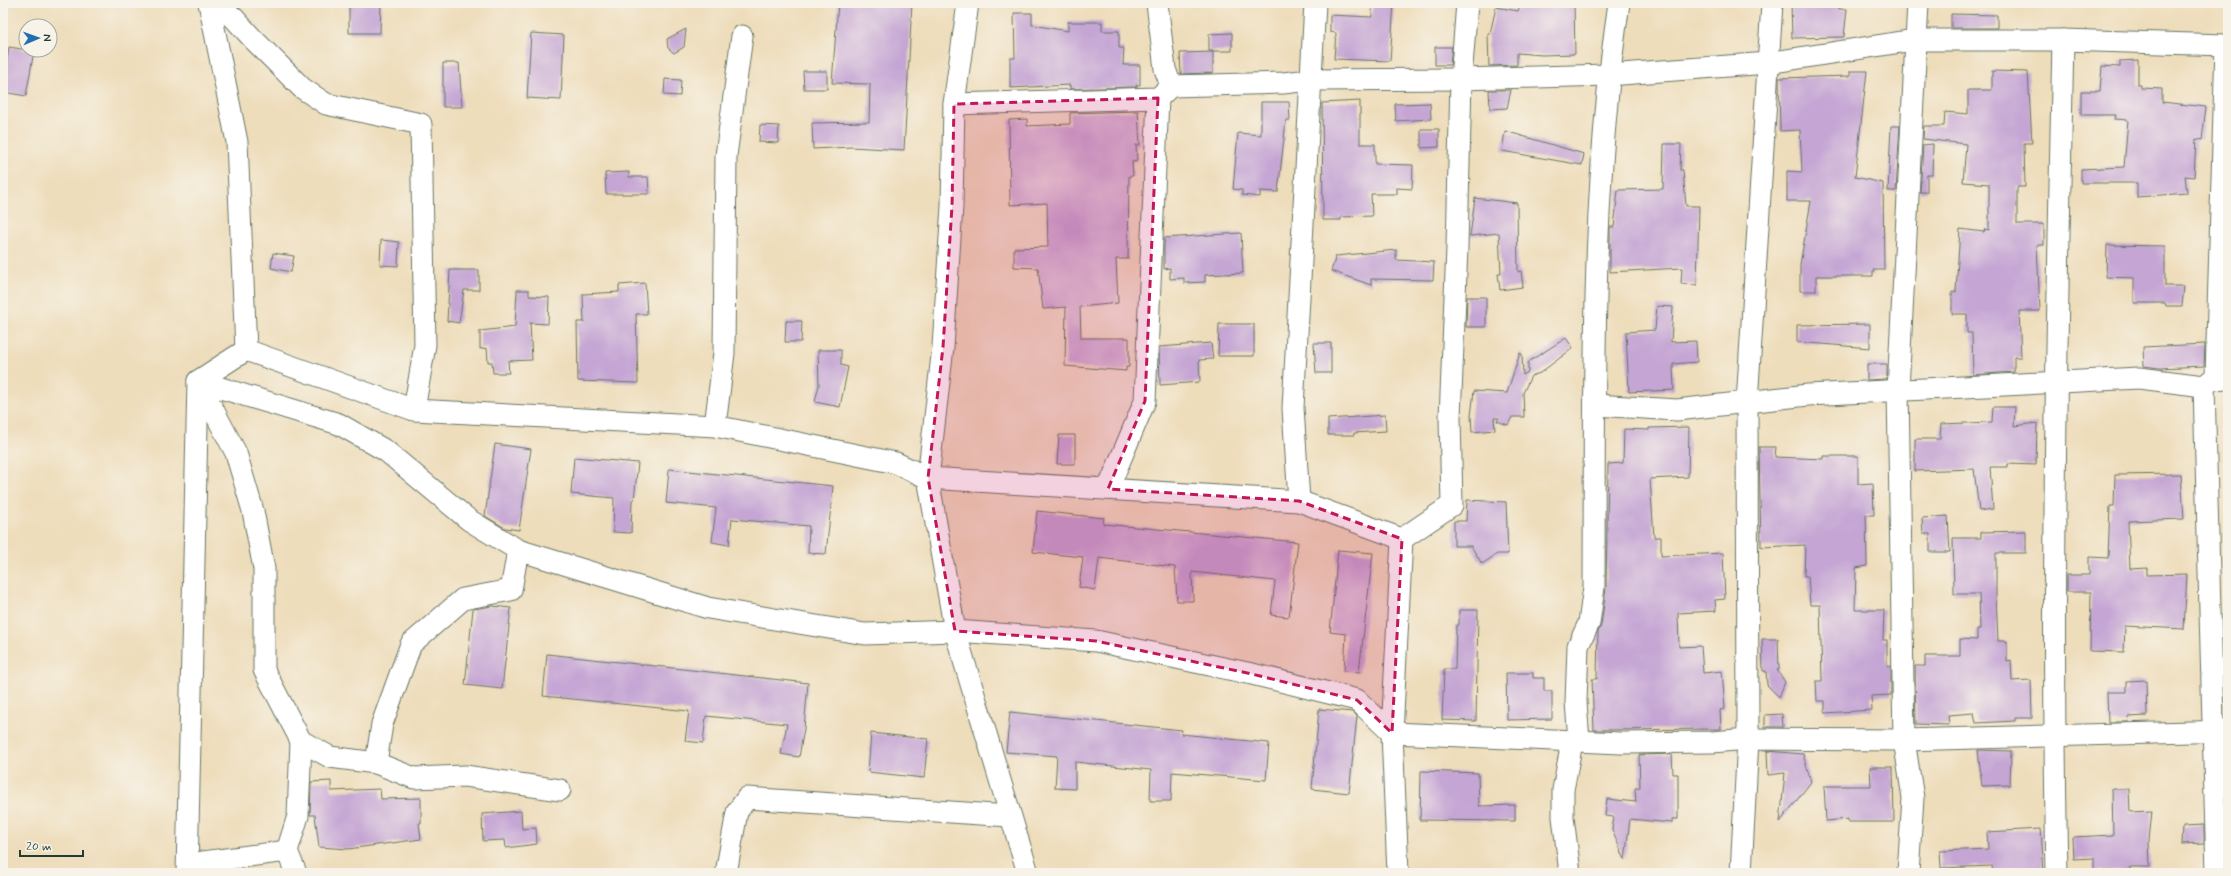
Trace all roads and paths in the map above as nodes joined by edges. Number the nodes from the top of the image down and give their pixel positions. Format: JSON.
{"nodes":[{"id":1,"x":210,"y":3,"type":"edge"},
{"id":2,"x":968,"y":3,"type":"edge"},
{"id":3,"x":1157,"y":3,"type":"edge"},
{"id":4,"x":1315,"y":3,"type":"edge"},
{"id":5,"x":1467,"y":3,"type":"edge"},
{"id":6,"x":1619,"y":3,"type":"edge"},
{"id":7,"x":1772,"y":3,"type":"edge"},
{"id":8,"x":1918,"y":3,"type":"edge"},
{"id":9,"x":742,"y":36,"type":"dead end"},
{"id":10,"x":1914,"y":40,"type":"junction"},
{"id":11,"x":2063,"y":40,"type":"junction"},
{"id":12,"x":1768,"y":63,"type":"junction"},
{"id":13,"x":1608,"y":75,"type":"junction"},
{"id":14,"x":1461,"y":79,"type":"junction"},
{"id":15,"x":1310,"y":80,"type":"junction"},
{"id":16,"x":1164,"y":92,"type":"junction"},
{"id":17,"x":954,"y":104,"type":"junction"},
{"id":18,"x":246,"y":350,"type":"junction"},
{"id":19,"x":198,"y":381,"type":"junction"},
{"id":20,"x":2215,"y":381,"type":"edge"},
{"id":21,"x":2056,"y":384,"type":"junction"},
{"id":22,"x":1898,"y":390,"type":"junction"},
{"id":23,"x":1747,"y":403,"type":"junction"},
{"id":24,"x":1595,"y":405,"type":"junction"},
{"id":25,"x":414,"y":410,"type":"junction"},
{"id":26,"x":715,"y":426,"type":"junction"},
{"id":27,"x":928,"y":478,"type":"junction"},
{"id":28,"x":1108,"y":489,"type":"junction"},
{"id":29,"x":1299,"y":501,"type":"junction"},
{"id":30,"x":1402,"y":538,"type":"junction"},
{"id":31,"x":518,"y":550,"type":"junction"},
{"id":32,"x":954,"y":631,"type":"junction"},
{"id":33,"x":2221,"y":732,"type":"edge"},
{"id":34,"x":1392,"y":733,"type":"junction"},
{"id":35,"x":1748,"y":739,"type":"junction"},
{"id":36,"x":1904,"y":740,"type":"junction"},
{"id":37,"x":2054,"y":740,"type":"junction"},
{"id":38,"x":301,"y":741,"type":"junction"},
{"id":39,"x":1576,"y":741,"type":"junction"},
{"id":40,"x":376,"y":763,"type":"junction"},
{"id":41,"x":560,"y":790,"type":"dead end"},
{"id":42,"x":1009,"y":816,"type":"junction"},
{"id":43,"x":287,"y":851,"type":"junction"},
{"id":44,"x":188,"y":869,"type":"edge"},
{"id":45,"x":296,"y":873,"type":"edge"},
{"id":46,"x":726,"y":873,"type":"edge"},
{"id":47,"x":1028,"y":873,"type":"edge"},
{"id":48,"x":1398,"y":873,"type":"edge"},
{"id":49,"x":1570,"y":873,"type":"edge"},
{"id":50,"x":1741,"y":873,"type":"edge"},
{"id":51,"x":1908,"y":873,"type":"edge"},
{"id":52,"x":2058,"y":873,"type":"edge"},
{"id":53,"x":2217,"y":873,"type":"edge"}],
"edges":[{"from":1,"to":18,"type":"street"},
{"from":1,"to":25,"type":"street"},
{"from":2,"to":17,"type":"street"},
{"from":3,"to":16,"type":"street"},
{"from":4,"to":15,"type":"street"},
{"from":5,"to":14,"type":"street"},
{"from":6,"to":13,"type":"street"},
{"from":7,"to":12,"type":"street"},
{"from":8,"to":10,"type":"street"},
{"from":9,"to":26,"type":"street"},
{"from":10,"to":11,"type":"street"},
{"from":10,"to":12,"type":"street"},
{"from":10,"to":22,"type":"street"},
{"from":11,"to":20,"type":"street"},
{"from":11,"to":21,"type":"street"},
{"from":12,"to":13,"type":"street"},
{"from":12,"to":23,"type":"street"},
{"from":13,"to":14,"type":"street"},
{"from":13,"to":24,"type":"street"},
{"from":14,"to":15,"type":"street"},
{"from":14,"to":30,"type":"street"},
{"from":15,"to":16,"type":"street"},
{"from":15,"to":29,"type":"street"},
{"from":16,"to":17,"type":"street"},
{"from":16,"to":28,"type":"street"},
{"from":17,"to":27,"type":"street"},
{"from":18,"to":19,"type":"street"},
{"from":18,"to":25,"type":"street"},
{"from":19,"to":31,"type":"street"},
{"from":19,"to":38,"type":"street"},
{"from":19,"to":44,"type":"street"},
{"from":20,"to":21,"type":"street"},
{"from":20,"to":33,"type":"street"},
{"from":21,"to":22,"type":"street"},
{"from":21,"to":37,"type":"street"},
{"from":22,"to":23,"type":"street"},
{"from":22,"to":36,"type":"street"},
{"from":23,"to":24,"type":"street"},
{"from":23,"to":35,"type":"street"},
{"from":24,"to":39,"type":"street"},
{"from":25,"to":26,"type":"street"},
{"from":26,"to":27,"type":"street"},
{"from":27,"to":28,"type":"street"},
{"from":27,"to":32,"type":"street"},
{"from":28,"to":29,"type":"street"},
{"from":29,"to":30,"type":"street"},
{"from":30,"to":34,"type":"street"},
{"from":31,"to":32,"type":"street"},
{"from":31,"to":40,"type":"street"},
{"from":32,"to":34,"type":"street"},
{"from":32,"to":42,"type":"street"},
{"from":33,"to":37,"type":"street"},
{"from":33,"to":53,"type":"street"},
{"from":34,"to":39,"type":"street"},
{"from":34,"to":48,"type":"street"},
{"from":35,"to":36,"type":"street"},
{"from":35,"to":39,"type":"street"},
{"from":35,"to":50,"type":"street"},
{"from":36,"to":37,"type":"street"},
{"from":36,"to":51,"type":"street"},
{"from":37,"to":52,"type":"street"},
{"from":38,"to":40,"type":"street"},
{"from":38,"to":43,"type":"street"},
{"from":39,"to":49,"type":"street"},
{"from":40,"to":41,"type":"street"},
{"from":42,"to":46,"type":"street"},
{"from":42,"to":47,"type":"street"},
{"from":43,"to":44,"type":"street"},
{"from":43,"to":45,"type":"street"}]}
